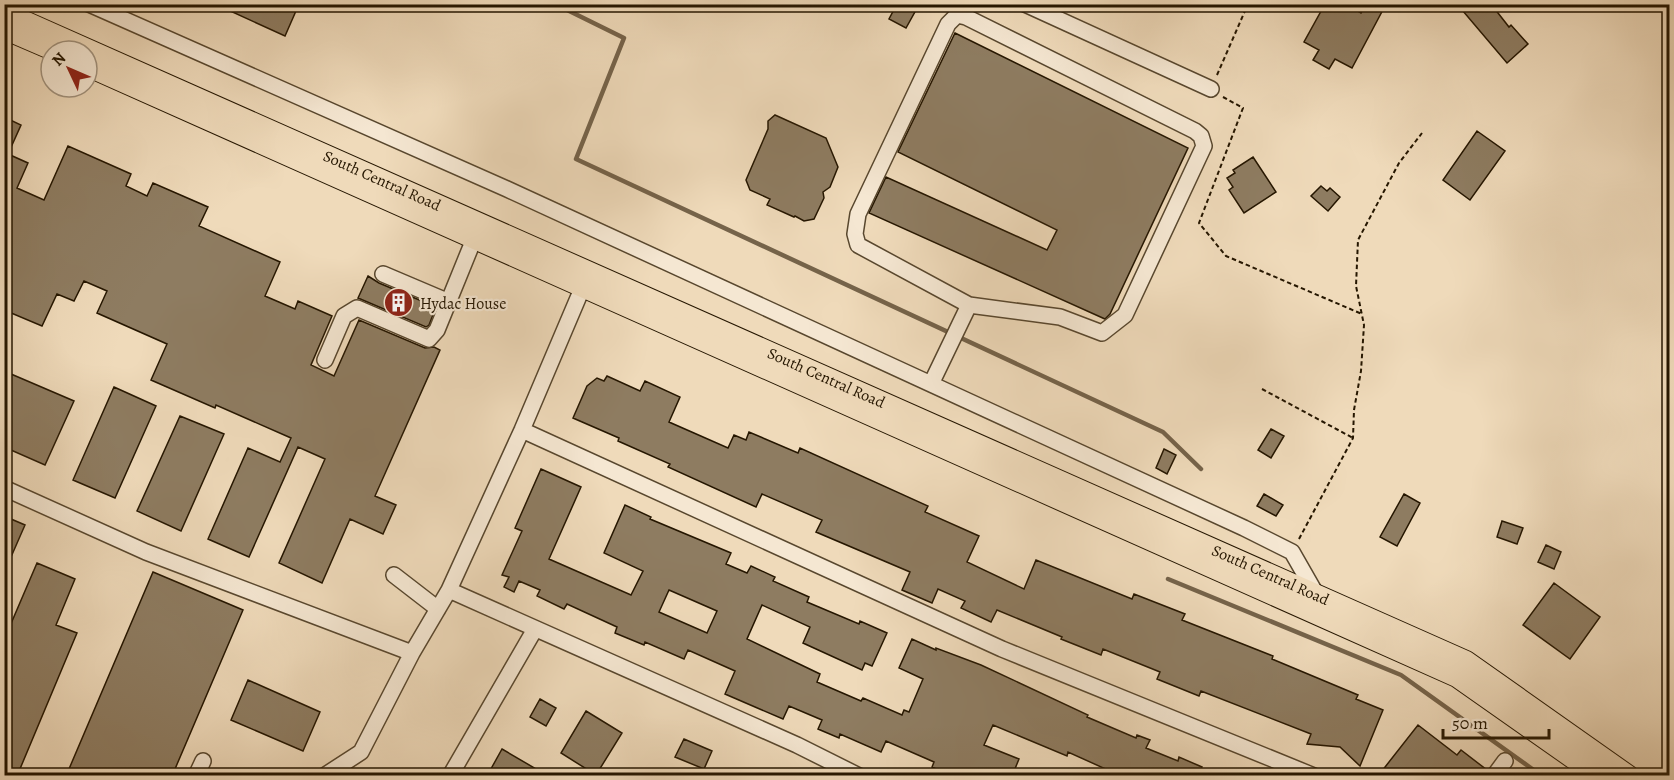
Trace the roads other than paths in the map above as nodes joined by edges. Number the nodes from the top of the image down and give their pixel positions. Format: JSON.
{"nodes":[{"id":1,"x":89,"y":4,"type":"edge"},
{"id":2,"x":1024,"y":4,"type":"edge"},
{"id":3,"x":4,"y":12,"type":"edge"},
{"id":4,"x":4,"y":28,"type":"edge"},
{"id":5,"x":39,"y":44,"type":"edge"},
{"id":6,"x":99,"y":71,"type":"edge"},
{"id":7,"x":1211,"y":89,"type":"road end"},
{"id":8,"x":474,"y":239,"type":"junction"},
{"id":9,"x":383,"y":274,"type":"dead end"},
{"id":10,"x":586,"y":280,"type":"junction"},
{"id":11,"x":449,"y":302,"type":"junction"},
{"id":12,"x":969,"y":305,"type":"junction"},
{"id":13,"x":325,"y":360,"type":"dead end"},
{"id":14,"x":931,"y":384,"type":"junction"},
{"id":15,"x":522,"y":430,"type":"junction"},
{"id":16,"x":4,"y":488,"type":"edge"},
{"id":17,"x":394,"y":575,"type":"dead end"},
{"id":18,"x":449,"y":590,"type":"junction"},
{"id":19,"x":1316,"y":594,"type":"junction"},
{"id":20,"x":438,"y":609,"type":"junction"},
{"id":21,"x":535,"y":628,"type":"junction"},
{"id":22,"x":412,"y":653,"type":"junction"},
{"id":23,"x":203,"y":761,"type":"dead end"},
{"id":24,"x":1505,"y":761,"type":"dead end"},
{"id":25,"x":196,"y":776,"type":"edge"},
{"id":26,"x":324,"y":776,"type":"edge"},
{"id":27,"x":450,"y":776,"type":"edge"},
{"id":28,"x":859,"y":776,"type":"edge"},
{"id":29,"x":1314,"y":776,"type":"edge"},
{"id":30,"x":1494,"y":776,"type":"edge"},
{"id":31,"x":1598,"y":776,"type":"edge"},
{"id":32,"x":1629,"y":776,"type":"edge"}],
"edges":[{"from":1,"to":14,"type":"street"},
{"from":2,"to":7,"type":"street"},
{"from":3,"to":10,"type":"main road","name":"South Central Road"},
{"from":4,"to":5,"type":"main road"},
{"from":6,"to":8,"type":"main road","name":"South Central Road"},
{"from":8,"to":10,"type":"main road","name":"South Central Road"},
{"from":8,"to":11,"type":"street"},
{"from":9,"to":11,"type":"street"},
{"from":10,"to":15,"type":"street"},
{"from":10,"to":19,"type":"main road","name":"South Central Road"},
{"from":10,"to":31,"type":"main road","name":"South Central Road"},
{"from":11,"to":13,"type":"street"},
{"from":12,"to":12,"type":"street"},
{"from":12,"to":14,"type":"street"},
{"from":14,"to":19,"type":"street"},
{"from":15,"to":18,"type":"street"},
{"from":15,"to":29,"type":"street"},
{"from":16,"to":22,"type":"street"},
{"from":17,"to":20,"type":"street"},
{"from":18,"to":20,"type":"street"},
{"from":18,"to":21,"type":"street"},
{"from":19,"to":32,"type":"main road","name":"South Central Road"},
{"from":20,"to":22,"type":"street"},
{"from":21,"to":27,"type":"street"},
{"from":21,"to":28,"type":"street"},
{"from":22,"to":26,"type":"street"},
{"from":23,"to":25,"type":"street"},
{"from":24,"to":30,"type":"street"}]}
